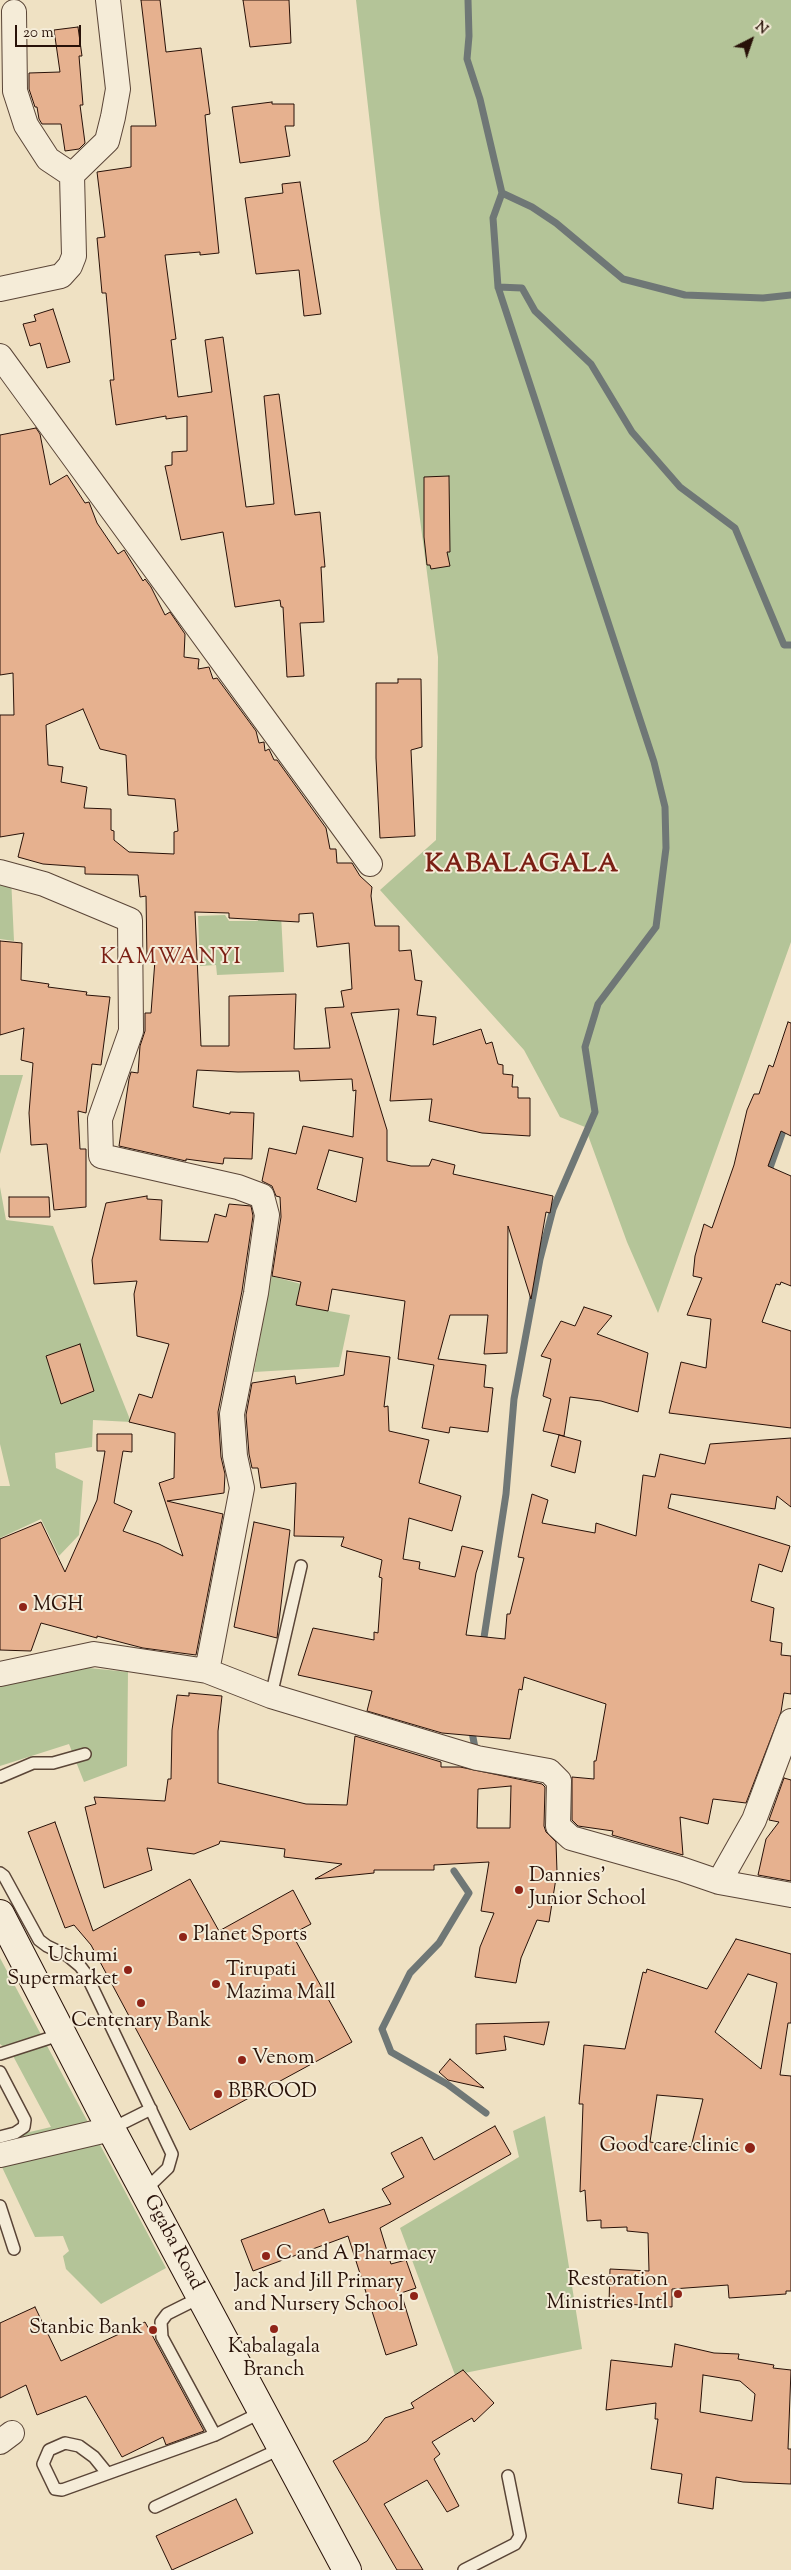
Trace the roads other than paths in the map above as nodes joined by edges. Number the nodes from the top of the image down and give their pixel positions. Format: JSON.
{"nodes":[{"id":1,"x":108,"y":0,"type":"edge"},
{"id":2,"x":16,"y":6,"type":"edge"},
{"id":3,"x":0,"y":43,"type":"edge"},
{"id":4,"x":72,"y":175,"type":"junction"},
{"id":5,"x":0,"y":289,"type":"edge"},
{"id":6,"x":0,"y":356,"type":"edge"},
{"id":7,"x":370,"y":864,"type":"dead end"},
{"id":8,"x":0,"y":872,"type":"edge"},
{"id":9,"x":300,"y":1566,"type":"dead end"},
{"id":10,"x":207,"y":1671,"type":"junction"},
{"id":11,"x":0,"y":1674,"type":"edge"},
{"id":12,"x":271,"y":1696,"type":"junction"},
{"id":13,"x":791,"y":1720,"type":"edge"},
{"id":14,"x":84,"y":1754,"type":"dead end"},
{"id":15,"x":0,"y":1777,"type":"edge"},
{"id":16,"x":0,"y":1874,"type":"edge"},
{"id":17,"x":719,"y":1882,"type":"junction"},
{"id":18,"x":791,"y":1895,"type":"edge"},
{"id":19,"x":0,"y":1914,"type":"edge"},
{"id":20,"x":62,"y":2034,"type":"junction"},
{"id":21,"x":0,"y":2054,"type":"edge"},
{"id":22,"x":0,"y":2072,"type":"edge"},
{"id":23,"x":151,"y":2109,"type":"junction"},
{"id":24,"x":111,"y":2129,"type":"junction"},
{"id":25,"x":0,"y":2137,"type":"edge"},
{"id":26,"x":0,"y":2155,"type":"edge"},
{"id":27,"x":144,"y":2191,"type":"junction"},
{"id":28,"x":0,"y":2206,"type":"edge"},
{"id":29,"x":14,"y":2249,"type":"dead end"},
{"id":30,"x":201,"y":2297,"type":"junction"},
{"id":31,"x":262,"y":2412,"type":"junction"},
{"id":32,"x":215,"y":2435,"type":"junction"},
{"id":33,"x":282,"y":2448,"type":"junction"},
{"id":34,"x":107,"y":2473,"type":"junction"},
{"id":35,"x":508,"y":2476,"type":"dead end"},
{"id":36,"x":154,"y":2507,"type":"dead end"},
{"id":37,"x":347,"y":2570,"type":"edge"},
{"id":38,"x":464,"y":2570,"type":"edge"}],
"edges":[{"from":1,"to":4,"type":"street"},
{"from":2,"to":3,"type":"street"},
{"from":2,"to":4,"type":"street"},
{"from":4,"to":5,"type":"street"},
{"from":6,"to":7,"type":"street"},
{"from":8,"to":10,"type":"street"},
{"from":9,"to":12,"type":"lane"},
{"from":10,"to":11,"type":"street"},
{"from":10,"to":12,"type":"street"},
{"from":12,"to":17,"type":"street"},
{"from":13,"to":17,"type":"street"},
{"from":14,"to":15,"type":"lane"},
{"from":16,"to":23,"type":"lane"},
{"from":17,"to":18,"type":"street"},
{"from":19,"to":20,"type":"main road","name":"Ggaba Road"},
{"from":20,"to":21,"type":"lane"},
{"from":20,"to":24,"type":"main road","name":"Ggaba Road"},
{"from":22,"to":25,"type":"lane"},
{"from":23,"to":24,"type":"lane"},
{"from":23,"to":27,"type":"lane"},
{"from":24,"to":26,"type":"street"},
{"from":24,"to":27,"type":"main road","name":"Ggaba Road"},
{"from":27,"to":30,"type":"main road","name":"Ggaba Road"},
{"from":28,"to":29,"type":"lane"},
{"from":30,"to":31,"type":"main road","name":"Ggaba Road"},
{"from":30,"to":32,"type":"lane"},
{"from":31,"to":32,"type":"lane"},
{"from":31,"to":33,"type":"main road","name":"Ggaba Road"},
{"from":32,"to":34,"type":"lane"},
{"from":33,"to":36,"type":"lane"},
{"from":33,"to":37,"type":"main road","name":"Ggaba Road"},
{"from":34,"to":34,"type":"lane"},
{"from":35,"to":38,"type":"lane"}]}
